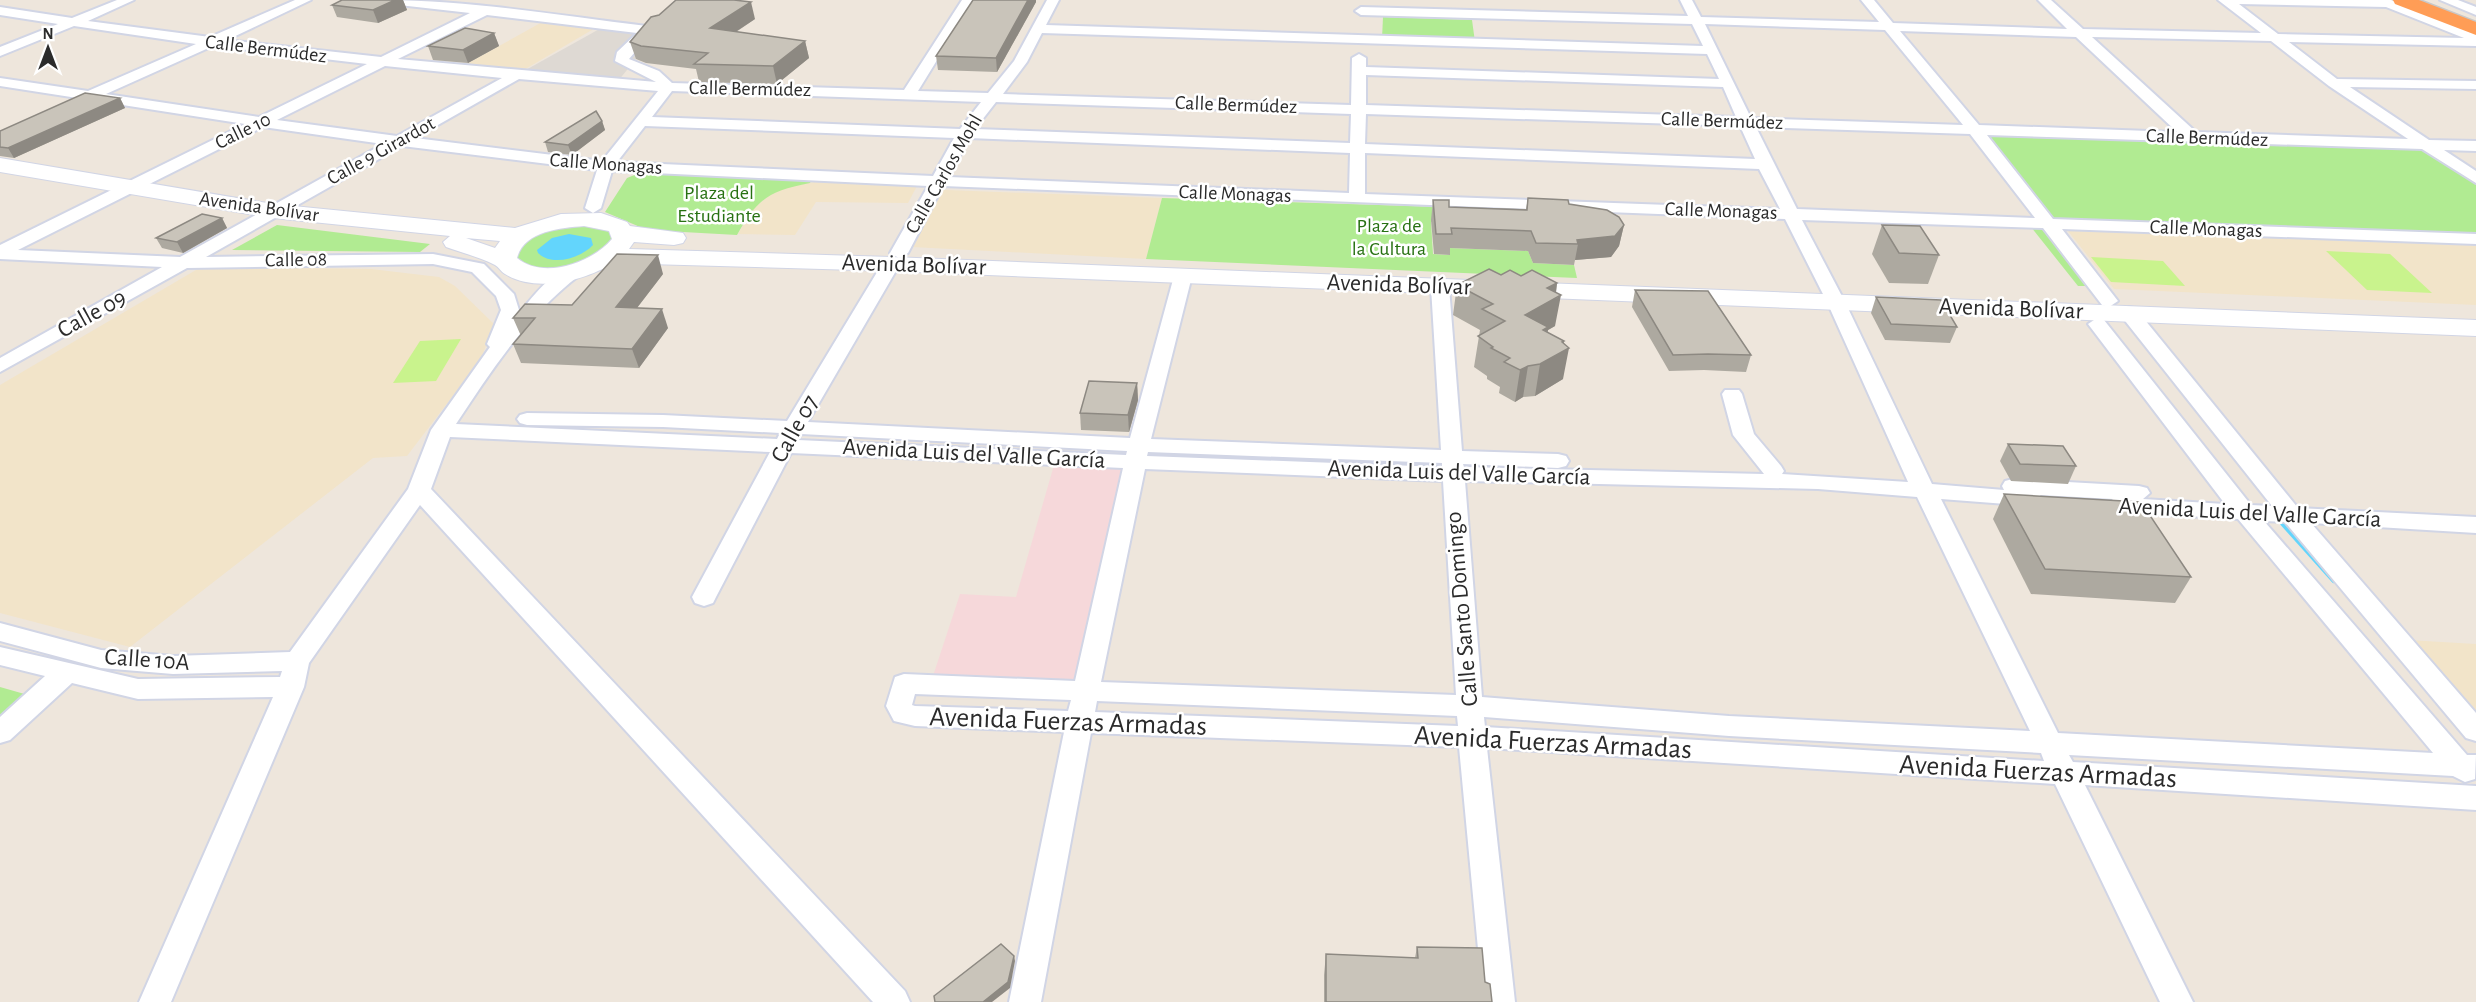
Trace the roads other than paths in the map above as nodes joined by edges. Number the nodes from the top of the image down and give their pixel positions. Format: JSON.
{"nodes":[{"id":1,"x":128,"y":0,"type":"edge"},
{"id":2,"x":305,"y":0,"type":"edge"},
{"id":3,"x":390,"y":0,"type":"edge"},
{"id":4,"x":685,"y":0,"type":"edge"},
{"id":5,"x":968,"y":0,"type":"edge"},
{"id":6,"x":1053,"y":0,"type":"edge"},
{"id":7,"x":1686,"y":0,"type":"edge"},
{"id":8,"x":1868,"y":0,"type":"edge"},
{"id":9,"x":2044,"y":0,"type":"edge"},
{"id":10,"x":2225,"y":0,"type":"edge"},
{"id":11,"x":2425,"y":0,"type":"edge"},
{"id":12,"x":2390,"y":1,"type":"edge"},
{"id":13,"x":1360,"y":6,"type":"edge"},
{"id":14,"x":487,"y":10,"type":"junction"},
{"id":15,"x":0,"y":11,"type":"edge"},
{"id":16,"x":2466,"y":12,"type":"edge"},
{"id":17,"x":1698,"y":21,"type":"junction"},
{"id":18,"x":71,"y":22,"type":"junction"},
{"id":19,"x":1888,"y":27,"type":"junction"},
{"id":20,"x":1479,"y":28,"type":"junction"},
{"id":21,"x":1038,"y":29,"type":"junction"},
{"id":22,"x":2476,"y":29,"type":"edge"},
{"id":23,"x":647,"y":30,"type":"junction"},
{"id":24,"x":2080,"y":33,"type":"junction"},
{"id":25,"x":2276,"y":38,"type":"junction"},
{"id":26,"x":1361,"y":39,"type":"junction"},
{"id":27,"x":2476,"y":40,"type":"edge"},
{"id":28,"x":211,"y":42,"type":"junction"},
{"id":29,"x":1713,"y":50,"type":"junction"},
{"id":30,"x":0,"y":52,"type":"edge"},
{"id":31,"x":380,"y":62,"type":"junction"},
{"id":32,"x":1358,"y":71,"type":"junction"},
{"id":33,"x":515,"y":76,"type":"junction"},
{"id":34,"x":0,"y":82,"type":"edge"},
{"id":35,"x":1726,"y":82,"type":"junction"},
{"id":36,"x":2334,"y":83,"type":"junction"},
{"id":37,"x":2476,"y":84,"type":"edge"},
{"id":38,"x":668,"y":87,"type":"junction"},
{"id":39,"x":909,"y":93,"type":"junction"},
{"id":40,"x":87,"y":97,"type":"junction"},
{"id":41,"x":991,"y":97,"type":"junction"},
{"id":42,"x":65,"y":107,"type":"edge"},
{"id":43,"x":1359,"y":109,"type":"junction"},
{"id":44,"x":640,"y":121,"type":"junction"},
{"id":45,"x":1744,"y":121,"type":"junction"},
{"id":46,"x":260,"y":123,"type":"junction"},
{"id":47,"x":1976,"y":131,"type":"junction"},
{"id":48,"x":965,"y":132,"type":"junction"},
{"id":49,"x":2193,"y":138,"type":"junction"},
{"id":50,"x":398,"y":141,"type":"junction"},
{"id":51,"x":2428,"y":145,"type":"junction"},
{"id":52,"x":2476,"y":146,"type":"edge"},
{"id":53,"x":1359,"y":150,"type":"junction"},
{"id":54,"x":1765,"y":164,"type":"junction"},
{"id":55,"x":0,"y":165,"type":"edge"},
{"id":56,"x":606,"y":166,"type":"junction"},
{"id":57,"x":0,"y":174,"type":"edge"},
{"id":58,"x":2476,"y":178,"type":"edge"},
{"id":59,"x":939,"y":180,"type":"junction"},
{"id":60,"x":123,"y":190,"type":"junction"},
{"id":61,"x":1357,"y":199,"type":"junction"},
{"id":62,"x":1791,"y":214,"type":"junction"},
{"id":63,"x":267,"y":215,"type":"junction"},
{"id":64,"x":606,"y":220,"type":"junction"},
{"id":65,"x":2046,"y":223,"type":"junction"},
{"id":66,"x":520,"y":236,"type":"junction"},
{"id":67,"x":2476,"y":239,"type":"edge"},
{"id":68,"x":0,"y":253,"type":"edge"},
{"id":69,"x":610,"y":256,"type":"junction"},
{"id":70,"x":895,"y":258,"type":"junction"},
{"id":71,"x":504,"y":260,"type":"junction"},
{"id":72,"x":185,"y":263,"type":"junction"},
{"id":73,"x":574,"y":271,"type":"junction"},
{"id":74,"x":1183,"y":276,"type":"junction"},
{"id":75,"x":1440,"y":287,"type":"junction"},
{"id":76,"x":1833,"y":296,"type":"junction"},
{"id":77,"x":2119,"y":307,"type":"junction"},
{"id":78,"x":2476,"y":316,"type":"edge"},
{"id":79,"x":2097,"y":324,"type":"dead end"},
{"id":80,"x":2476,"y":328,"type":"edge"},
{"id":81,"x":486,"y":364,"type":"junction"},
{"id":82,"x":0,"y":366,"type":"edge"},
{"id":83,"x":1732,"y":394,"type":"dead end"},
{"id":84,"x":447,"y":424,"type":"junction"},
{"id":85,"x":789,"y":437,"type":"junction"},
{"id":86,"x":1137,"y":454,"type":"junction"},
{"id":87,"x":1451,"y":465,"type":"junction"},
{"id":88,"x":1773,"y":471,"type":"junction"},
{"id":89,"x":1922,"y":486,"type":"junction"},
{"id":90,"x":419,"y":490,"type":"junction"},
{"id":91,"x":2241,"y":507,"type":"junction"},
{"id":92,"x":2287,"y":509,"type":"junction"},
{"id":93,"x":2476,"y":511,"type":"edge"},
{"id":94,"x":2476,"y":525,"type":"edge"},
{"id":95,"x":704,"y":597,"type":"dead end"},
{"id":96,"x":0,"y":632,"type":"edge"},
{"id":97,"x":0,"y":656,"type":"edge"},
{"id":98,"x":297,"y":661,"type":"junction"},
{"id":99,"x":66,"y":673,"type":"junction"},
{"id":100,"x":291,"y":687,"type":"junction"},
{"id":101,"x":1086,"y":690,"type":"junction"},
{"id":102,"x":1470,"y":706,"type":"junction"},
{"id":103,"x":1080,"y":723,"type":"junction"},
{"id":104,"x":2476,"y":731,"type":"edge"},
{"id":105,"x":0,"y":733,"type":"edge"},
{"id":106,"x":1472,"y":737,"type":"junction"},
{"id":107,"x":2048,"y":742,"type":"junction"},
{"id":108,"x":2470,"y":770,"type":"edge"},
{"id":109,"x":2064,"y":775,"type":"junction"},
{"id":110,"x":2476,"y":798,"type":"edge"},
{"id":111,"x":156,"y":1002,"type":"edge"},
{"id":112,"x":894,"y":1002,"type":"edge"},
{"id":113,"x":1025,"y":1002,"type":"edge"},
{"id":114,"x":1498,"y":1002,"type":"edge"},
{"id":115,"x":2177,"y":1002,"type":"edge"}],
"edges":[{"from":1,"to":18,"type":"street"},
{"from":2,"to":28,"type":"street"},
{"from":3,"to":14,"type":"street"},
{"from":4,"to":23,"type":"street"},
{"from":5,"to":39,"type":"street"},
{"from":6,"to":21,"type":"street","name":"Calle Carlos Mohl"},
{"from":7,"to":17,"type":"street"},
{"from":8,"to":19,"type":"street"},
{"from":9,"to":24,"type":"street"},
{"from":10,"to":12,"type":"street"},
{"from":10,"to":25,"type":"street"},
{"from":11,"to":16,"type":"highway"},
{"from":12,"to":22,"type":"highway"},
{"from":12,"to":27,"type":"street"},
{"from":13,"to":20,"type":"street"},
{"from":13,"to":26,"type":"street"},
{"from":14,"to":23,"type":"street"},
{"from":14,"to":31,"type":"street","name":"Calle 10"},
{"from":15,"to":18,"type":"street","name":"Calle Bermúdez"},
{"from":17,"to":19,"type":"street"},
{"from":17,"to":20,"type":"street"},
{"from":17,"to":29,"type":"street"},
{"from":18,"to":28,"type":"street","name":"Calle Bermúdez"},
{"from":18,"to":30,"type":"street"},
{"from":19,"to":24,"type":"street"},
{"from":19,"to":47,"type":"street"},
{"from":20,"to":26,"type":"street"},
{"from":20,"to":29,"type":"street"},
{"from":21,"to":26,"type":"street"},
{"from":21,"to":41,"type":"street","name":"Calle Carlos Mohl"},
{"from":23,"to":38,"type":"street"},
{"from":24,"to":25,"type":"street"},
{"from":24,"to":49,"type":"street"},
{"from":25,"to":27,"type":"street"},
{"from":25,"to":36,"type":"street"},
{"from":26,"to":32,"type":"street"},
{"from":28,"to":31,"type":"street","name":"Calle Bermúdez"},
{"from":28,"to":40,"type":"street"},
{"from":29,"to":35,"type":"street"},
{"from":31,"to":33,"type":"street","name":"Calle Bermúdez"},
{"from":31,"to":46,"type":"street","name":"Calle 10"},
{"from":32,"to":35,"type":"street"},
{"from":32,"to":43,"type":"street"},
{"from":33,"to":38,"type":"street","name":"Calle Bermúdez"},
{"from":33,"to":50,"type":"street","name":"Calle 9 Girardot"},
{"from":34,"to":40,"type":"street","name":"Calle Monagas"},
{"from":35,"to":45,"type":"street"},
{"from":36,"to":37,"type":"street"},
{"from":36,"to":51,"type":"street"},
{"from":38,"to":39,"type":"street","name":"Calle Bermúdez"},
{"from":38,"to":44,"type":"street"},
{"from":39,"to":41,"type":"street","name":"Calle Bermúdez"},
{"from":40,"to":42,"type":"street"},
{"from":40,"to":46,"type":"street","name":"Calle Monagas"},
{"from":41,"to":43,"type":"street","name":"Calle Bermúdez"},
{"from":41,"to":48,"type":"street","name":"Calle Carlos Mohl"},
{"from":43,"to":45,"type":"street","name":"Calle Bermúdez"},
{"from":43,"to":53,"type":"street"},
{"from":44,"to":48,"type":"street"},
{"from":44,"to":56,"type":"street"},
{"from":45,"to":47,"type":"street","name":"Calle Bermúdez"},
{"from":45,"to":54,"type":"street"},
{"from":46,"to":50,"type":"street","name":"Calle Monagas"},
{"from":46,"to":60,"type":"street","name":"Calle 10"},
{"from":47,"to":49,"type":"street","name":"Calle Bermúdez"},
{"from":47,"to":65,"type":"street"},
{"from":48,"to":53,"type":"street"},
{"from":48,"to":59,"type":"street","name":"Calle Carlos Mohl"},
{"from":49,"to":51,"type":"street","name":"Calle Bermúdez"},
{"from":50,"to":56,"type":"street","name":"Calle Monagas"},
{"from":50,"to":63,"type":"street","name":"Calle 9 Girardot"},
{"from":51,"to":52,"type":"street","name":"Calle Bermúdez"},
{"from":51,"to":58,"type":"street"},
{"from":53,"to":54,"type":"street"},
{"from":53,"to":61,"type":"street"},
{"from":54,"to":62,"type":"street"},
{"from":55,"to":60,"type":"street","name":"Avenida Bolívar"},
{"from":56,"to":59,"type":"street","name":"Calle Monagas"},
{"from":56,"to":64,"type":"street"},
{"from":57,"to":60,"type":"street","name":"Avenida Bolívar"},
{"from":59,"to":61,"type":"street","name":"Calle Monagas"},
{"from":59,"to":70,"type":"street","name":"Calle Carlos Mohl"},
{"from":60,"to":63,"type":"street","name":"Avenida Bolívar"},
{"from":60,"to":68,"type":"street","name":"Calle 10"},
{"from":61,"to":62,"type":"street","name":"Calle Monagas"},
{"from":62,"to":65,"type":"street","name":"Calle Monagas"},
{"from":62,"to":76,"type":"street"},
{"from":63,"to":66,"type":"street","name":"Avenida Bolívar"},
{"from":63,"to":71,"type":"street","name":"Avenida Bolívar"},
{"from":63,"to":72,"type":"street","name":"Calle 9 Girardot"},
{"from":64,"to":66,"type":"street","name":"Avenida Bolívar"},
{"from":64,"to":69,"type":"street"},
{"from":64,"to":70,"type":"street","name":"Avenida Bolívar"},
{"from":65,"to":67,"type":"street","name":"Calle Monagas"},
{"from":65,"to":77,"type":"street"},
{"from":66,"to":71,"type":"street"},
{"from":68,"to":72,"type":"street","name":"Calle 08"},
{"from":69,"to":70,"type":"street","name":"Avenida Bolívar"},
{"from":69,"to":73,"type":"street","name":"Avenida Bolívar"},
{"from":70,"to":74,"type":"street","name":"Avenida Bolívar"},
{"from":70,"to":76,"type":"street","name":"Avenida Bolívar"},
{"from":70,"to":85,"type":"street","name":"Calle 07"},
{"from":71,"to":73,"type":"street","name":"Avenida Bolívar"},
{"from":72,"to":81,"type":"street","name":"Calle 08"},
{"from":72,"to":82,"type":"street","name":"Calle 09"},
{"from":73,"to":81,"type":"street"},
{"from":74,"to":75,"type":"street","name":"Avenida Bolívar"},
{"from":74,"to":86,"type":"street"},
{"from":75,"to":76,"type":"street","name":"Avenida Bolívar"},
{"from":75,"to":87,"type":"street","name":"Calle Santo Domingo"},
{"from":76,"to":77,"type":"street","name":"Avenida Bolívar"},
{"from":76,"to":89,"type":"street"},
{"from":77,"to":78,"type":"street","name":"Avenida Bolívar"},
{"from":77,"to":80,"type":"street","name":"Avenida Bolívar"},
{"from":77,"to":92,"type":"street"},
{"from":79,"to":91,"type":"street"},
{"from":81,"to":84,"type":"street"},
{"from":83,"to":88,"type":"street"},
{"from":84,"to":85,"type":"street","name":"Avenida Luis del Valle García"},
{"from":84,"to":90,"type":"street"},
{"from":85,"to":86,"type":"street","name":"Avenida Luis del Valle García"},
{"from":85,"to":95,"type":"street","name":"Calle 07"},
{"from":86,"to":87,"type":"street","name":"Avenida Luis del Valle García"},
{"from":86,"to":101,"type":"street"},
{"from":87,"to":88,"type":"street","name":"Avenida Luis del Valle García"},
{"from":87,"to":89,"type":"street","name":"Avenida Luis del Valle García"},
{"from":87,"to":102,"type":"street","name":"Calle Santo Domingo"},
{"from":88,"to":89,"type":"street","name":"Avenida Luis del Valle García"},
{"from":89,"to":91,"type":"street","name":"Avenida Luis del Valle García"},
{"from":89,"to":107,"type":"street"},
{"from":90,"to":98,"type":"street"},
{"from":90,"to":112,"type":"street"},
{"from":91,"to":92,"type":"street","name":"Avenida Luis del Valle García"},
{"from":91,"to":108,"type":"street"},
{"from":92,"to":93,"type":"street","name":"Avenida Luis del Valle García"},
{"from":92,"to":94,"type":"street","name":"Avenida Luis del Valle García"},
{"from":92,"to":104,"type":"street"},
{"from":96,"to":98,"type":"street","name":"Calle 10A"},
{"from":97,"to":99,"type":"street","name":"Calle 10A"},
{"from":98,"to":100,"type":"street"},
{"from":99,"to":100,"type":"street","name":"Calle 10A"},
{"from":99,"to":105,"type":"street"},
{"from":100,"to":111,"type":"street"},
{"from":101,"to":102,"type":"street","name":"Avenida Fuerzas Armadas"},
{"from":101,"to":103,"type":"street"},
{"from":101,"to":103,"type":"street","name":"Avenida Fuerzas Armadas"},
{"from":102,"to":106,"type":"street","name":"Calle Santo Domingo"},
{"from":102,"to":107,"type":"street","name":"Avenida Fuerzas Armadas"},
{"from":103,"to":106,"type":"street","name":"Avenida Fuerzas Armadas"},
{"from":103,"to":113,"type":"street"},
{"from":106,"to":109,"type":"street","name":"Avenida Fuerzas Armadas"},
{"from":106,"to":114,"type":"street","name":"Calle Santo Domingo"},
{"from":107,"to":108,"type":"street","name":"Avenida Fuerzas Armadas"},
{"from":107,"to":109,"type":"street"},
{"from":109,"to":110,"type":"street","name":"Avenida Fuerzas Armadas"},
{"from":109,"to":115,"type":"street"}]}
